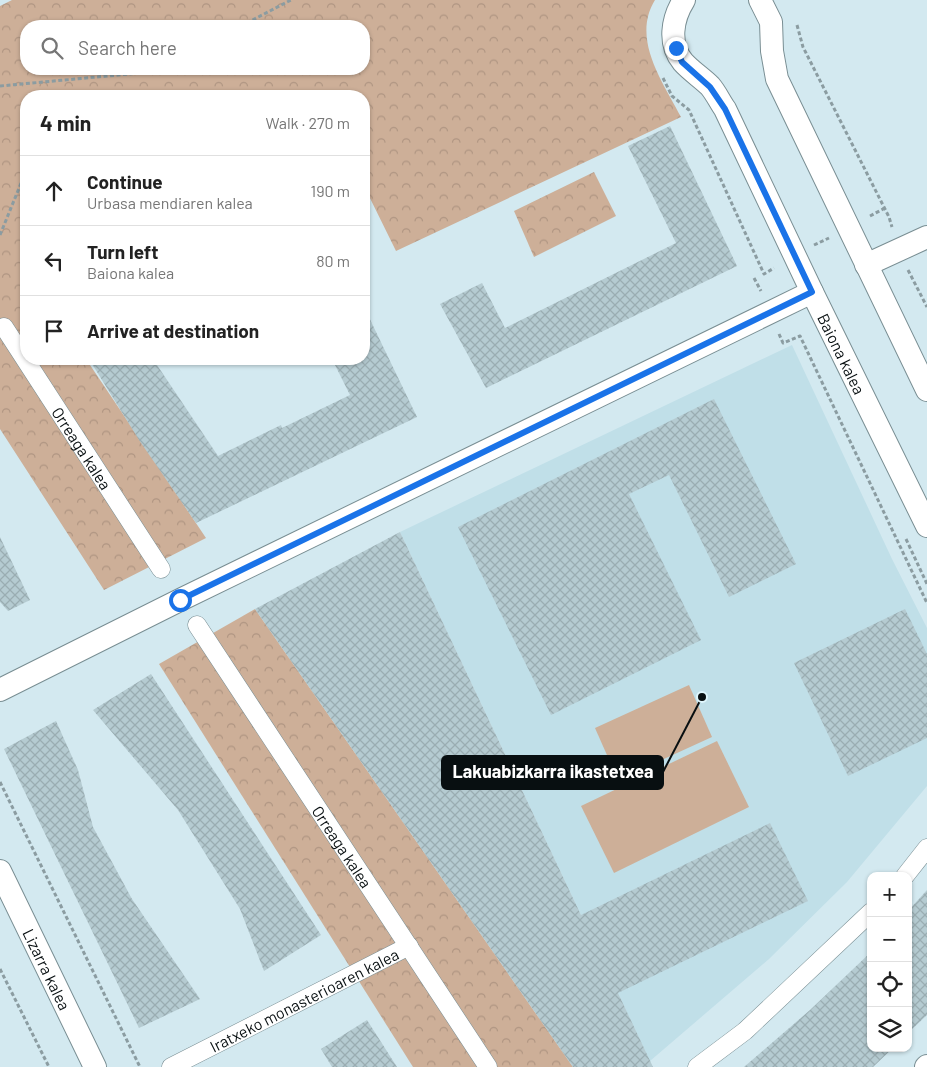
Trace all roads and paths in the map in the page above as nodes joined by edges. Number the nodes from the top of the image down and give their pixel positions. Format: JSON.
{"nodes":[{"id":1,"x":291,"y":0,"type":"edge"},
{"id":2,"x":684,"y":0,"type":"edge"},
{"id":3,"x":760,"y":0,"type":"edge"},
{"id":4,"x":253,"y":20,"type":"edge"},
{"id":5,"x":796,"y":24,"type":"dead end"},
{"id":6,"x":118,"y":75,"type":"edge"},
{"id":7,"x":0,"y":86,"type":"edge"},
{"id":8,"x":20,"y":185,"type":"edge"},
{"id":9,"x":884,"y":208,"type":"dead end"},
{"id":10,"x":871,"y":215,"type":"dead end"},
{"id":11,"x":0,"y":220,"type":"edge"},
{"id":12,"x":3,"y":226,"type":"junction"},
{"id":13,"x":0,"y":235,"type":"edge"},
{"id":14,"x":927,"y":236,"type":"edge"},
{"id":15,"x":889,"y":255,"type":"junction"},
{"id":16,"x":866,"y":265,"type":"junction"},
{"id":17,"x":754,"y":278,"type":"dead end"},
{"id":18,"x":812,"y":292,"type":"junction"},
{"id":19,"x":771,"y":312,"type":"junction"},
{"id":20,"x":4,"y":327,"type":"dead end"},
{"id":21,"x":20,"y":352,"type":"edge"},
{"id":22,"x":29,"y":365,"type":"edge"},
{"id":23,"x":927,"y":390,"type":"edge"},
{"id":24,"x":927,"y":526,"type":"edge"},
{"id":25,"x":161,"y":569,"type":"dead end"},
{"id":26,"x":927,"y":603,"type":"edge"},
{"id":27,"x":197,"y":625,"type":"dead end"},
{"id":28,"x":0,"y":690,"type":"edge"},
{"id":29,"x":0,"y":782,"type":"edge"},
{"id":30,"x":927,"y":848,"type":"edge"},
{"id":31,"x":0,"y":871,"type":"edge"},
{"id":32,"x":907,"y":872,"type":"edge"},
{"id":33,"x":867,"y":916,"type":"edge"},
{"id":34,"x":409,"y":946,"type":"junction"},
{"id":35,"x":0,"y":969,"type":"edge"},
{"id":36,"x":49,"y":1067,"type":"edge"},
{"id":37,"x":94,"y":1067,"type":"edge"},
{"id":38,"x":140,"y":1067,"type":"edge"},
{"id":39,"x":172,"y":1067,"type":"edge"},
{"id":40,"x":488,"y":1067,"type":"edge"},
{"id":41,"x":697,"y":1067,"type":"edge"}],
"edges":[{"from":1,"to":4,"type":"path"},
{"from":2,"to":18,"type":"street","name":"Baiona kalea"},
{"from":3,"to":16,"type":"street"},
{"from":5,"to":9,"type":"path"},
{"from":6,"to":7,"type":"path"},
{"from":8,"to":12,"type":"path"},
{"from":10,"to":15,"type":"path"},
{"from":11,"to":12,"type":"path"},
{"from":12,"to":13,"type":"path"},
{"from":14,"to":15,"type":"street"},
{"from":15,"to":16,"type":"street"},
{"from":16,"to":23,"type":"street"},
{"from":17,"to":19,"type":"path"},
{"from":18,"to":19,"type":"street"},
{"from":18,"to":24,"type":"street","name":"Baiona kalea"},
{"from":19,"to":26,"type":"path"},
{"from":19,"to":28,"type":"street"},
{"from":20,"to":21,"type":"street","name":"Orreaga kalea"},
{"from":22,"to":25,"type":"street","name":"Orreaga kalea"},
{"from":27,"to":34,"type":"street","name":"Orreaga kalea"},
{"from":29,"to":38,"type":"path"},
{"from":30,"to":32,"type":"street"},
{"from":31,"to":37,"type":"street","name":"Lizarra kalea"},
{"from":33,"to":41,"type":"street"},
{"from":34,"to":39,"type":"street","name":"Iratxeko monasterioaren kalea"},
{"from":34,"to":40,"type":"street","name":"Orreaga kalea"},
{"from":35,"to":36,"type":"path"}]}
